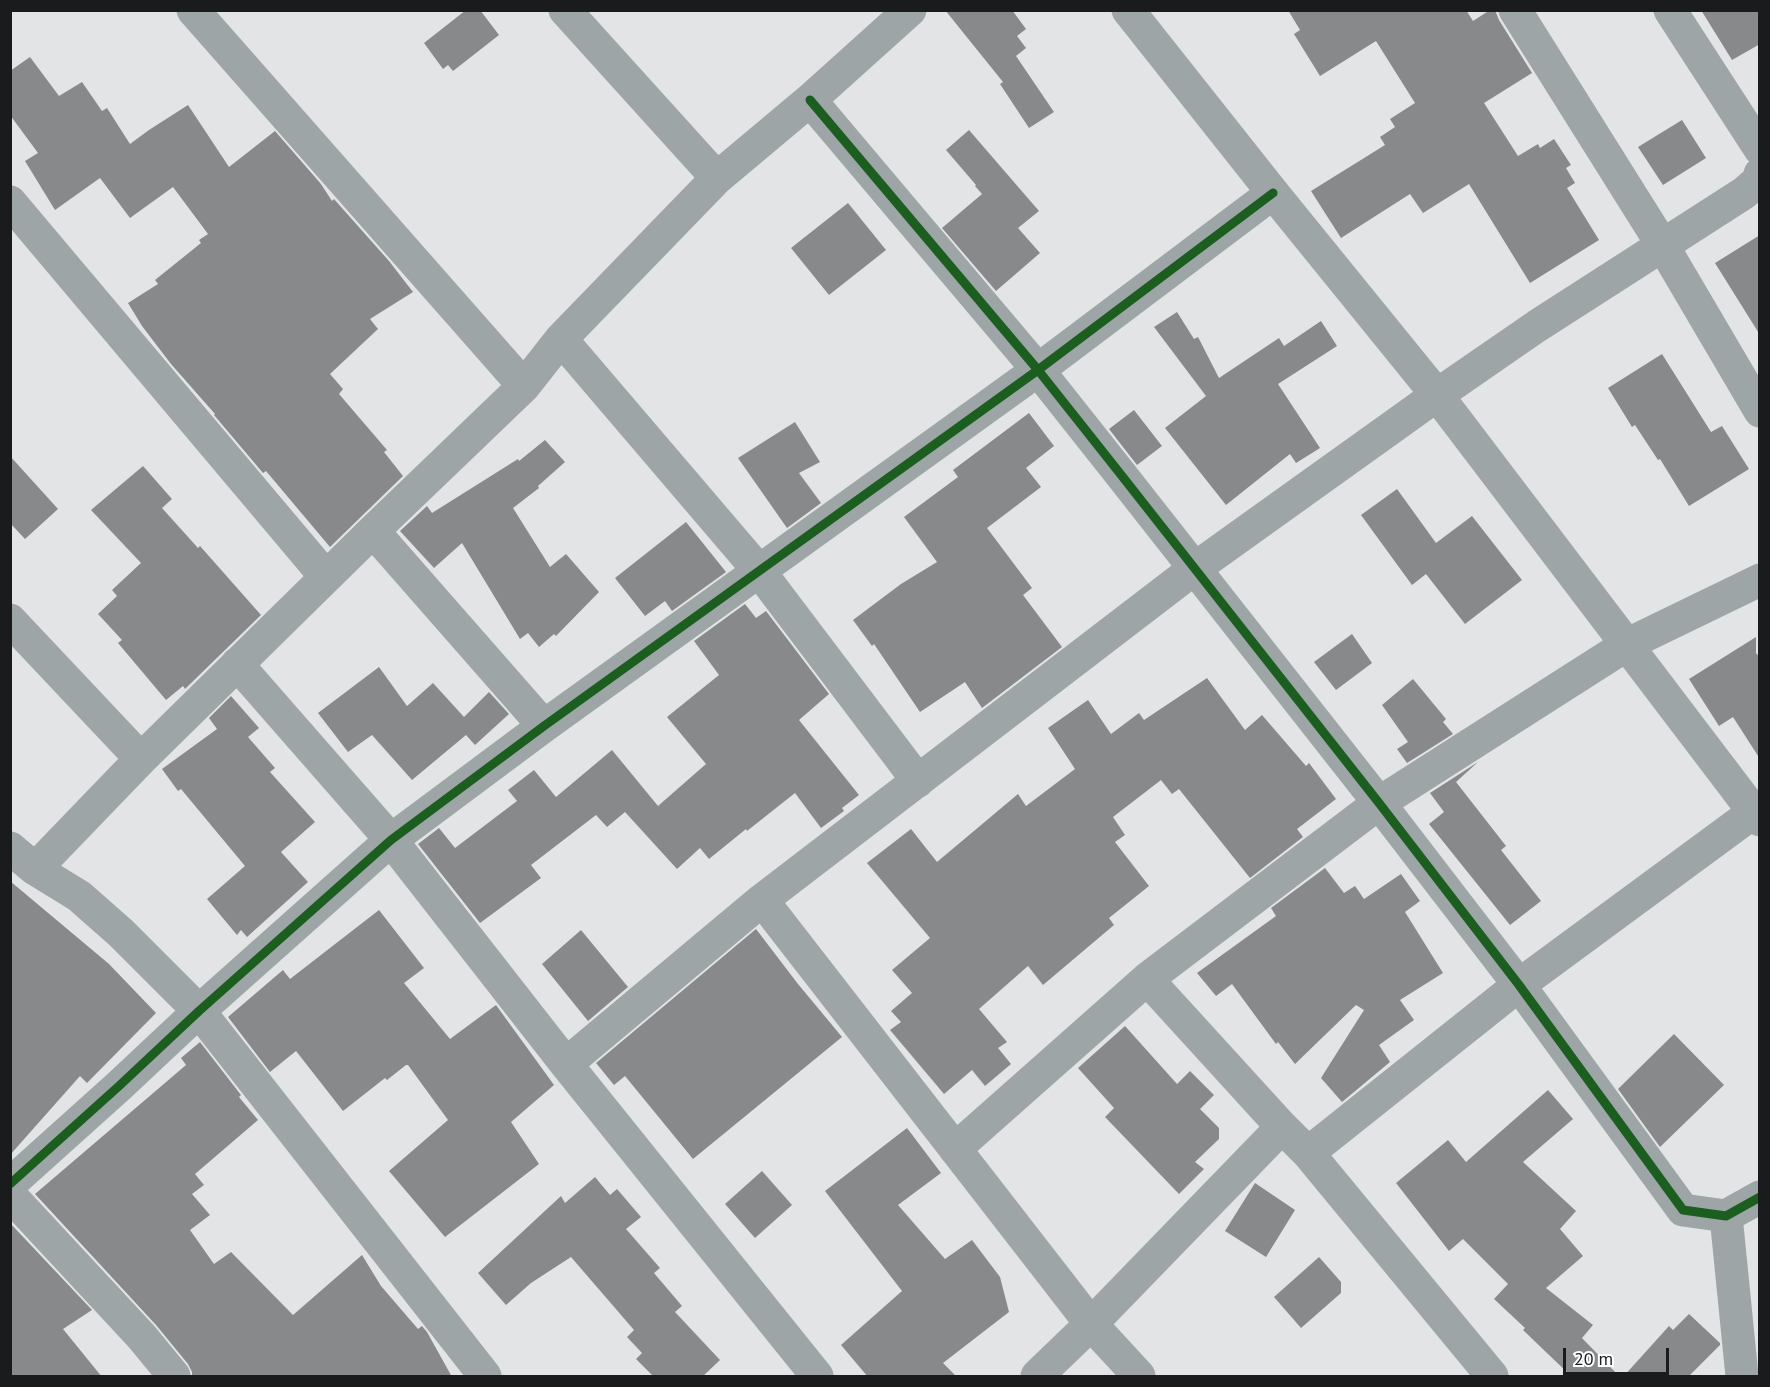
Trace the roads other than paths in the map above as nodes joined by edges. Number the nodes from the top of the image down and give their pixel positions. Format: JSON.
{"nodes":[{"id":1,"x":193,"y":10,"type":"edge"},
{"id":2,"x":565,"y":10,"type":"edge"},
{"id":3,"x":910,"y":10,"type":"edge"},
{"id":4,"x":1128,"y":10,"type":"edge"},
{"id":5,"x":1515,"y":10,"type":"edge"},
{"id":6,"x":1670,"y":10,"type":"edge"},
{"id":7,"x":810,"y":100,"type":"junction"},
{"id":8,"x":1760,"y":149,"type":"edge"},
{"id":9,"x":1760,"y":174,"type":"edge"},
{"id":10,"x":717,"y":178,"type":"junction"},
{"id":11,"x":1273,"y":193,"type":"junction"},
{"id":12,"x":10,"y":202,"type":"edge"},
{"id":13,"x":1663,"y":246,"type":"junction"},
{"id":14,"x":561,"y":339,"type":"junction"},
{"id":15,"x":1038,"y":370,"type":"junction"},
{"id":16,"x":524,"y":386,"type":"junction"},
{"id":17,"x":1437,"y":395,"type":"junction"},
{"id":18,"x":1760,"y":411,"type":"edge"},
{"id":19,"x":373,"y":531,"type":"junction"},
{"id":20,"x":1194,"y":569,"type":"junction"},
{"id":21,"x":760,"y":572,"type":"junction"},
{"id":22,"x":326,"y":577,"type":"junction"},
{"id":23,"x":1760,"y":580,"type":"edge"},
{"id":24,"x":10,"y":620,"type":"edge"},
{"id":25,"x":1628,"y":644,"type":"junction"},
{"id":26,"x":237,"y":664,"type":"junction"},
{"id":27,"x":544,"y":726,"type":"junction"},
{"id":28,"x":141,"y":759,"type":"junction"},
{"id":29,"x":918,"y":781,"type":"junction"},
{"id":30,"x":1379,"y":803,"type":"junction"},
{"id":31,"x":1757,"y":816,"type":"edge"},
{"id":32,"x":391,"y":840,"type":"junction"},
{"id":33,"x":10,"y":848,"type":"edge"},
{"id":34,"x":35,"y":869,"type":"junction"},
{"id":35,"x":762,"y":900,"type":"junction"},
{"id":36,"x":1147,"y":979,"type":"junction"},
{"id":37,"x":1519,"y":985,"type":"junction"},
{"id":38,"x":199,"y":1011,"type":"junction"},
{"id":39,"x":566,"y":1064,"type":"junction"},
{"id":40,"x":1282,"y":1127,"type":"junction"},
{"id":41,"x":955,"y":1149,"type":"junction"},
{"id":42,"x":1308,"y":1153,"type":"junction"},
{"id":43,"x":10,"y":1184,"type":"edge"},
{"id":44,"x":10,"y":1195,"type":"edge"},
{"id":45,"x":1760,"y":1197,"type":"edge"},
{"id":46,"x":1726,"y":1216,"type":"junction"},
{"id":47,"x":1091,"y":1324,"type":"junction"},
{"id":48,"x":174,"y":1377,"type":"edge"},
{"id":49,"x":485,"y":1377,"type":"edge"},
{"id":50,"x":818,"y":1377,"type":"edge"},
{"id":51,"x":1037,"y":1377,"type":"edge"},
{"id":52,"x":1139,"y":1377,"type":"edge"},
{"id":53,"x":1492,"y":1377,"type":"edge"},
{"id":54,"x":1742,"y":1377,"type":"edge"}],
"edges":[{"from":1,"to":16,"type":"street"},
{"from":2,"to":10,"type":"street"},
{"from":3,"to":7,"type":"street"},
{"from":4,"to":11,"type":"street"},
{"from":5,"to":13,"type":"street"},
{"from":6,"to":8,"type":"street"},
{"from":7,"to":10,"type":"street"},
{"from":7,"to":15,"type":"street"},
{"from":9,"to":13,"type":"street"},
{"from":10,"to":14,"type":"street"},
{"from":11,"to":15,"type":"street"},
{"from":11,"to":17,"type":"street"},
{"from":12,"to":22,"type":"street"},
{"from":13,"to":17,"type":"street"},
{"from":13,"to":18,"type":"street"},
{"from":14,"to":16,"type":"street"},
{"from":14,"to":21,"type":"street"},
{"from":15,"to":20,"type":"street"},
{"from":15,"to":21,"type":"street"},
{"from":16,"to":19,"type":"street"},
{"from":17,"to":20,"type":"street"},
{"from":17,"to":25,"type":"street"},
{"from":19,"to":22,"type":"street"},
{"from":19,"to":27,"type":"street"},
{"from":20,"to":29,"type":"street"},
{"from":20,"to":30,"type":"street"},
{"from":21,"to":27,"type":"street"},
{"from":21,"to":29,"type":"street"},
{"from":22,"to":26,"type":"street"},
{"from":23,"to":25,"type":"street"},
{"from":24,"to":28,"type":"street"},
{"from":25,"to":30,"type":"street"},
{"from":25,"to":31,"type":"street"},
{"from":26,"to":28,"type":"street"},
{"from":26,"to":32,"type":"street"},
{"from":27,"to":32,"type":"street"},
{"from":28,"to":34,"type":"street"},
{"from":29,"to":35,"type":"street"},
{"from":30,"to":36,"type":"street"},
{"from":30,"to":37,"type":"street"},
{"from":31,"to":37,"type":"street"},
{"from":32,"to":38,"type":"street"},
{"from":32,"to":39,"type":"street"},
{"from":33,"to":34,"type":"street"},
{"from":34,"to":38,"type":"street"},
{"from":35,"to":39,"type":"street"},
{"from":35,"to":41,"type":"street"},
{"from":36,"to":40,"type":"street"},
{"from":36,"to":41,"type":"street"},
{"from":37,"to":42,"type":"street"},
{"from":37,"to":46,"type":"street"},
{"from":38,"to":43,"type":"street"},
{"from":38,"to":49,"type":"street"},
{"from":39,"to":50,"type":"street"},
{"from":40,"to":42,"type":"street"},
{"from":40,"to":47,"type":"street"},
{"from":41,"to":47,"type":"street"},
{"from":42,"to":53,"type":"street"},
{"from":44,"to":48,"type":"street"},
{"from":45,"to":46,"type":"street"},
{"from":46,"to":54,"type":"street"},
{"from":47,"to":51,"type":"street"},
{"from":47,"to":52,"type":"street"}]}
